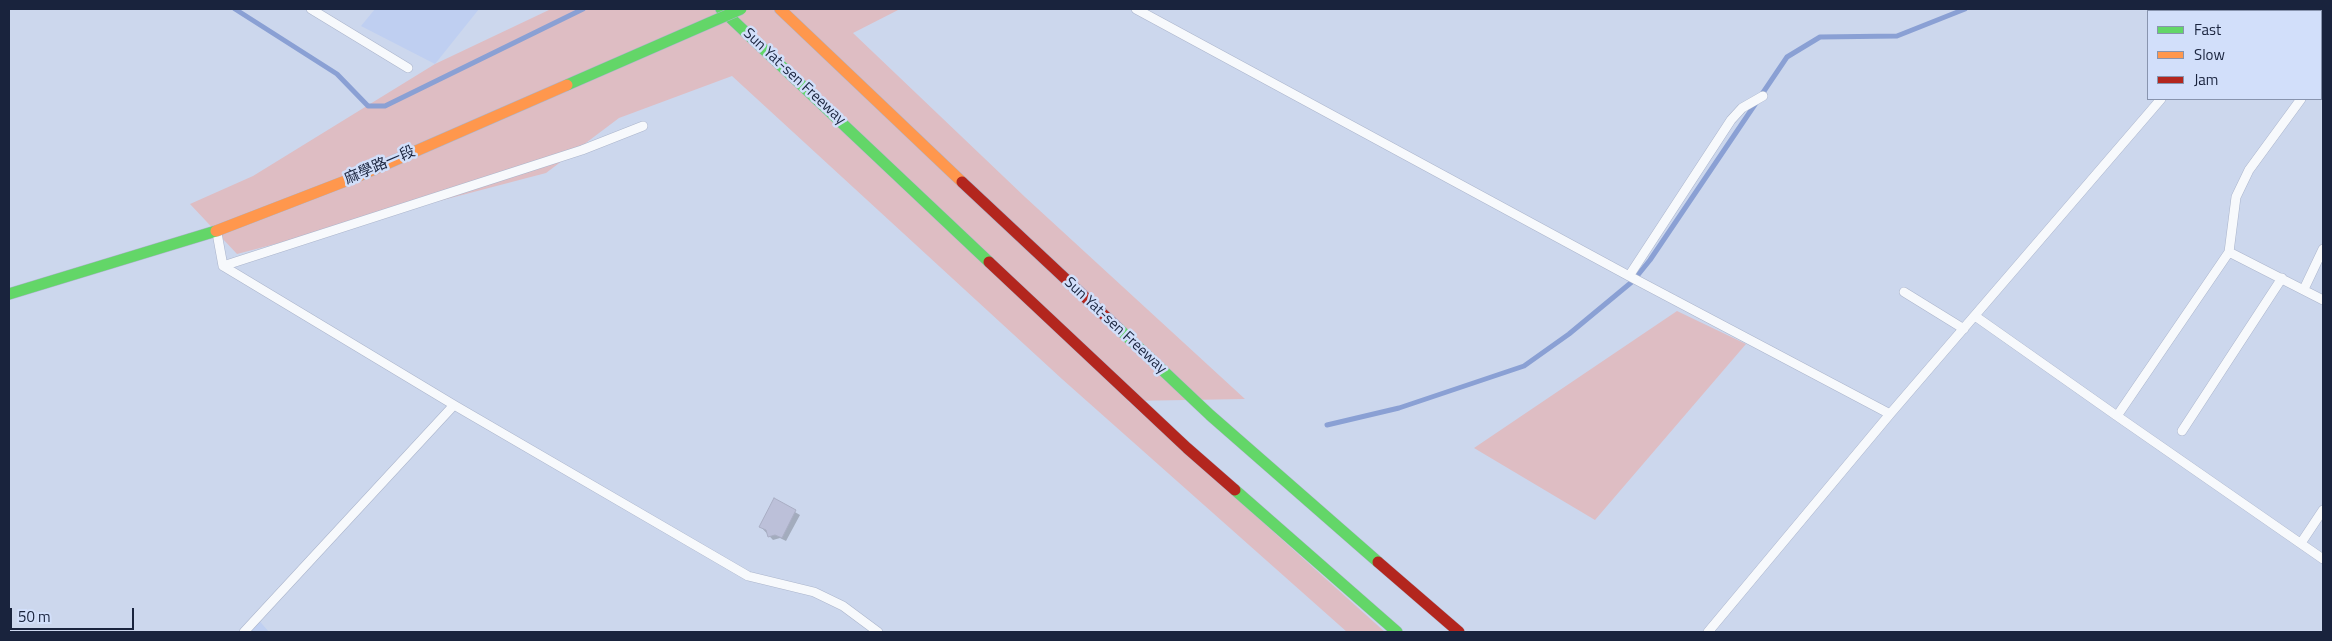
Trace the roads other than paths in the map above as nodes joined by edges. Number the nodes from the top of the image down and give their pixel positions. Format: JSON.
{"nodes":[{"id":1,"x":311,"y":9,"type":"edge"},
{"id":2,"x":721,"y":9,"type":"edge"},
{"id":3,"x":741,"y":9,"type":"edge"},
{"id":4,"x":780,"y":9,"type":"edge"},
{"id":5,"x":1136,"y":9,"type":"edge"},
{"id":6,"x":408,"y":68,"type":"dead end"},
{"id":7,"x":1763,"y":96,"type":"dead end"},
{"id":8,"x":2160,"y":100,"type":"edge"},
{"id":9,"x":2300,"y":100,"type":"edge"},
{"id":10,"x":644,"y":126,"type":"dead end"},
{"id":11,"x":216,"y":231,"type":"junction"},
{"id":12,"x":2323,"y":248,"type":"edge"},
{"id":13,"x":2229,"y":252,"type":"junction"},
{"id":14,"x":223,"y":266,"type":"junction"},
{"id":15,"x":1629,"y":276,"type":"junction"},
{"id":16,"x":2282,"y":278,"type":"junction"},
{"id":17,"x":2304,"y":289,"type":"junction"},
{"id":18,"x":1904,"y":292,"type":"dead end"},
{"id":19,"x":9,"y":294,"type":"edge"},
{"id":20,"x":2323,"y":300,"type":"edge"},
{"id":21,"x":1975,"y":316,"type":"junction"},
{"id":22,"x":1964,"y":329,"type":"junction"},
{"id":23,"x":454,"y":405,"type":"junction"},
{"id":24,"x":1890,"y":414,"type":"junction"},
{"id":25,"x":2117,"y":416,"type":"junction"},
{"id":26,"x":2182,"y":431,"type":"dead end"},
{"id":27,"x":2323,"y":510,"type":"edge"},
{"id":28,"x":2301,"y":543,"type":"junction"},
{"id":29,"x":2323,"y":558,"type":"edge"},
{"id":30,"x":247,"y":631,"type":"edge"},
{"id":31,"x":878,"y":632,"type":"edge"},
{"id":32,"x":1397,"y":632,"type":"edge"},
{"id":33,"x":1459,"y":632,"type":"edge"},
{"id":34,"x":1708,"y":632,"type":"edge"}],
"edges":[{"from":1,"to":6,"type":"lane"},
{"from":2,"to":32,"type":"main road","name":"Sun Yat-sen Freeway"},
{"from":3,"to":11,"type":"main road","name":"麻學路一段","bridge":true},
{"from":4,"to":33,"type":"main road","name":"Sun Yat-sen Freeway"},
{"from":5,"to":15,"type":"lane"},
{"from":7,"to":15,"type":"lane"},
{"from":8,"to":21,"type":"lane"},
{"from":9,"to":13,"type":"lane"},
{"from":10,"to":14,"type":"lane"},
{"from":11,"to":14,"type":"lane"},
{"from":11,"to":19,"type":"main road","name":"麻學路一段"},
{"from":12,"to":17,"type":"lane"},
{"from":13,"to":16,"type":"lane"},
{"from":13,"to":25,"type":"lane"},
{"from":14,"to":23,"type":"lane"},
{"from":15,"to":24,"type":"lane"},
{"from":16,"to":17,"type":"lane"},
{"from":16,"to":26,"type":"lane"},
{"from":17,"to":20,"type":"lane"},
{"from":18,"to":22,"type":"lane"},
{"from":21,"to":22,"type":"lane"},
{"from":21,"to":25,"type":"lane"},
{"from":22,"to":24,"type":"lane"},
{"from":23,"to":30,"type":"lane"},
{"from":23,"to":31,"type":"lane"},
{"from":24,"to":34,"type":"lane"},
{"from":25,"to":28,"type":"lane"},
{"from":27,"to":28,"type":"lane"},
{"from":28,"to":29,"type":"lane"}]}
